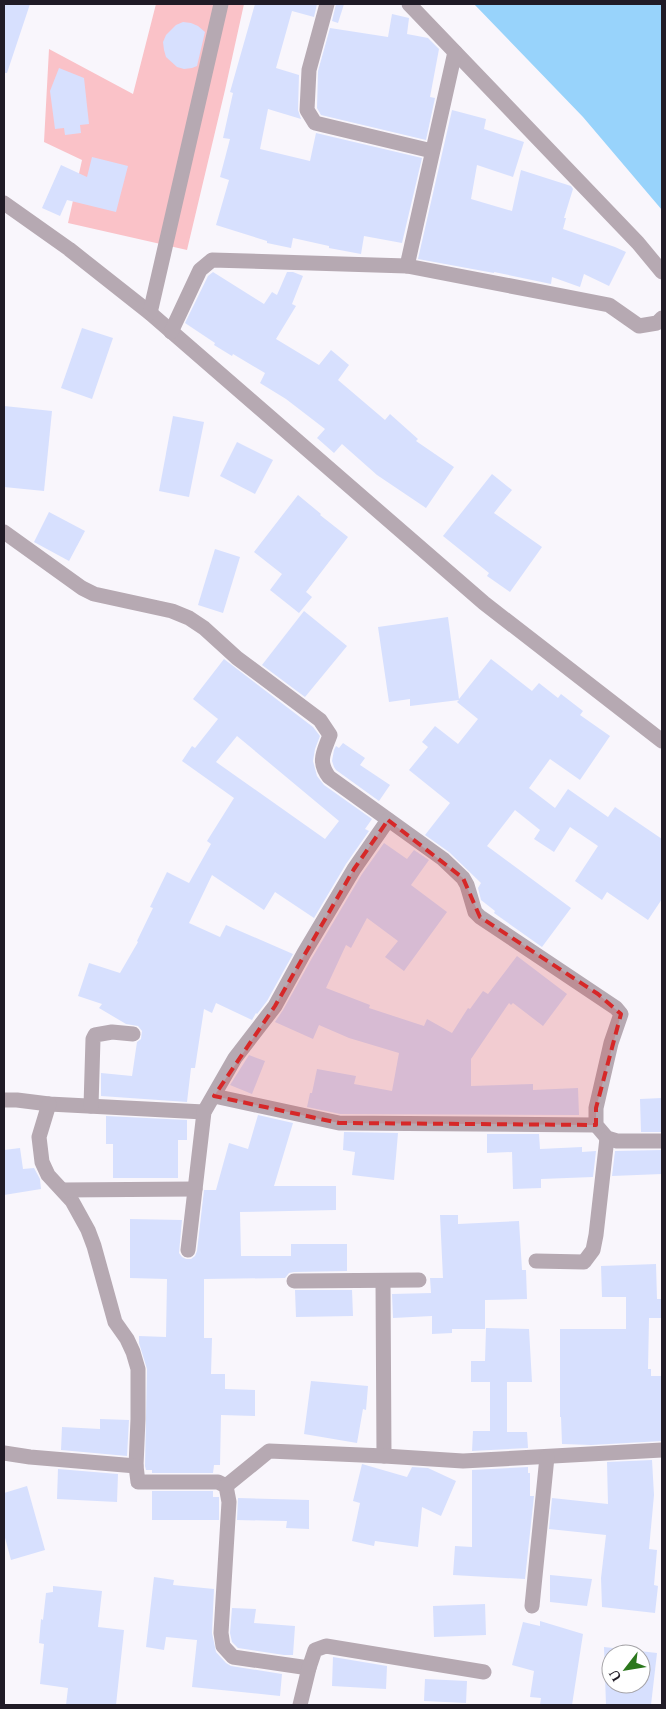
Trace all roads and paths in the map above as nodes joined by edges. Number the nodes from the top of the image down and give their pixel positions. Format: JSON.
{"nodes":[{"id":1,"x":328,"y":4,"type":"edge"},
{"id":2,"x":409,"y":4,"type":"edge"},
{"id":3,"x":221,"y":6,"type":"edge"},
{"id":4,"x":454,"y":52,"type":"junction"},
{"id":5,"x":432,"y":151,"type":"junction"},
{"id":6,"x":4,"y":203,"type":"edge"},
{"id":7,"x":407,"y":266,"type":"junction"},
{"id":8,"x":662,"y":272,"type":"edge"},
{"id":9,"x":150,"y":314,"type":"junction"},
{"id":10,"x":662,"y":318,"type":"edge"},
{"id":11,"x":171,"y":332,"type":"junction"},
{"id":12,"x":4,"y":532,"type":"edge"},
{"id":13,"x":662,"y":741,"type":"edge"},
{"id":14,"x":388,"y":820,"type":"junction"},
{"id":15,"x":133,"y":1034,"type":"dead end"},
{"id":16,"x":214,"y":1096,"type":"junction"},
{"id":17,"x":4,"y":1100,"type":"edge"},
{"id":18,"x":49,"y":1104,"type":"junction"},
{"id":19,"x":91,"y":1106,"type":"junction"},
{"id":20,"x":204,"y":1112,"type":"junction"},
{"id":21,"x":596,"y":1125,"type":"junction"},
{"id":22,"x":606,"y":1138,"type":"junction"},
{"id":23,"x":662,"y":1141,"type":"edge"},
{"id":24,"x":195,"y":1189,"type":"junction"},
{"id":25,"x":63,"y":1190,"type":"junction"},
{"id":26,"x":188,"y":1250,"type":"dead end"},
{"id":27,"x":536,"y":1262,"type":"dead end"},
{"id":28,"x":419,"y":1280,"type":"dead end"},
{"id":29,"x":294,"y":1281,"type":"dead end"},
{"id":30,"x":384,"y":1281,"type":"junction"},
{"id":31,"x":662,"y":1450,"type":"edge"},
{"id":32,"x":4,"y":1453,"type":"edge"},
{"id":33,"x":384,"y":1456,"type":"junction"},
{"id":34,"x":547,"y":1457,"type":"junction"},
{"id":35,"x":136,"y":1466,"type":"junction"},
{"id":36,"x":226,"y":1486,"type":"junction"},
{"id":37,"x":532,"y":1606,"type":"dead end"},
{"id":38,"x":308,"y":1668,"type":"junction"},
{"id":39,"x":484,"y":1672,"type":"dead end"},
{"id":40,"x":300,"y":1705,"type":"edge"}],
"edges":[{"from":1,"to":5,"type":"street"},
{"from":2,"to":4,"type":"street"},
{"from":3,"to":9,"type":"street"},
{"from":4,"to":5,"type":"street"},
{"from":4,"to":8,"type":"street"},
{"from":5,"to":7,"type":"street"},
{"from":6,"to":9,"type":"street"},
{"from":7,"to":10,"type":"street"},
{"from":7,"to":11,"type":"street"},
{"from":9,"to":11,"type":"street"},
{"from":11,"to":13,"type":"street"},
{"from":12,"to":14,"type":"street"},
{"from":14,"to":16,"type":"street"},
{"from":14,"to":21,"type":"street"},
{"from":15,"to":19,"type":"street"},
{"from":16,"to":20,"type":"street"},
{"from":16,"to":21,"type":"street"},
{"from":17,"to":18,"type":"street"},
{"from":18,"to":19,"type":"street"},
{"from":18,"to":25,"type":"street"},
{"from":19,"to":20,"type":"street"},
{"from":20,"to":24,"type":"street"},
{"from":21,"to":22,"type":"street"},
{"from":22,"to":23,"type":"street"},
{"from":22,"to":27,"type":"street"},
{"from":24,"to":25,"type":"street"},
{"from":24,"to":26,"type":"street"},
{"from":25,"to":35,"type":"street"},
{"from":28,"to":30,"type":"street"},
{"from":29,"to":30,"type":"street"},
{"from":30,"to":33,"type":"street"},
{"from":31,"to":34,"type":"street"},
{"from":32,"to":35,"type":"street"},
{"from":33,"to":34,"type":"street"},
{"from":33,"to":36,"type":"street"},
{"from":34,"to":37,"type":"street"},
{"from":35,"to":36,"type":"street"},
{"from":36,"to":38,"type":"street"},
{"from":38,"to":39,"type":"street"},
{"from":38,"to":40,"type":"street"}]}
